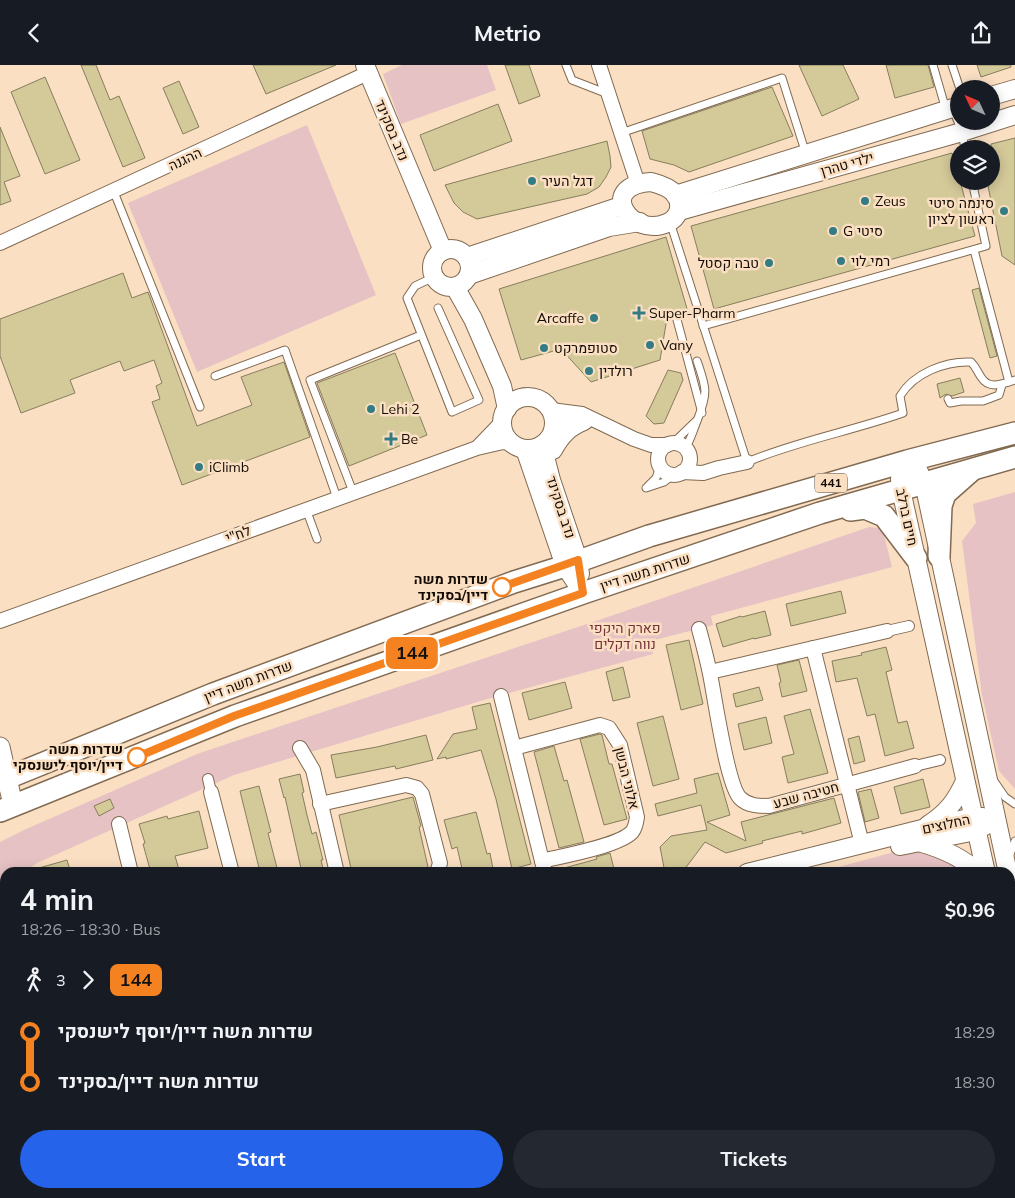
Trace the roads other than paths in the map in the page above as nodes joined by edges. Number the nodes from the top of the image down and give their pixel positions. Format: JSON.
{"nodes":[{"id":1,"x":566,"y":65,"type":"edge"},
{"id":2,"x":599,"y":65,"type":"edge"},
{"id":3,"x":933,"y":65,"type":"edge"},
{"id":4,"x":952,"y":65,"type":"edge"},
{"id":5,"x":367,"y":69,"type":"edge"},
{"id":6,"x":957,"y":80,"type":"edge"},
{"id":7,"x":1015,"y":89,"type":"edge"},
{"id":8,"x":1000,"y":94,"type":"edge"},
{"id":9,"x":608,"y":95,"type":"junction"},
{"id":10,"x":950,"y":103,"type":"edge"},
{"id":11,"x":950,"y":109,"type":"edge"},
{"id":12,"x":1015,"y":115,"type":"edge"},
{"id":13,"x":621,"y":133,"type":"junction"},
{"id":14,"x":966,"y":140,"type":"edge"},
{"id":15,"x":950,"y":144,"type":"edge"},
{"id":16,"x":806,"y":154,"type":"junction"},
{"id":17,"x":638,"y":184,"type":"junction"},
{"id":18,"x":974,"y":190,"type":"edge"},
{"id":19,"x":114,"y":192,"type":"junction"},
{"id":20,"x":622,"y":206,"type":"junction"},
{"id":21,"x":675,"y":209,"type":"junction"},
{"id":22,"x":640,"y":222,"type":"junction"},
{"id":23,"x":0,"y":243,"type":"edge"},
{"id":24,"x":974,"y":250,"type":"junction"},
{"id":25,"x":443,"y":251,"type":"junction"},
{"id":26,"x":467,"y":257,"type":"junction"},
{"id":27,"x":434,"y":277,"type":"junction"},
{"id":28,"x":463,"y":281,"type":"junction"},
{"id":29,"x":438,"y":308,"type":"dead end"},
{"id":30,"x":676,"y":316,"type":"dead end"},
{"id":31,"x":703,"y":326,"type":"junction"},
{"id":32,"x":421,"y":335,"type":"junction"},
{"id":33,"x":697,"y":361,"type":"dead end"},
{"id":34,"x":215,"y":376,"type":"dead end"},
{"id":35,"x":1009,"y":382,"type":"edge"},
{"id":36,"x":526,"y":398,"type":"junction"},
{"id":37,"x":948,"y":399,"type":"dead end"},
{"id":38,"x":200,"y":407,"type":"dead end"},
{"id":39,"x":505,"y":415,"type":"junction"},
{"id":40,"x":700,"y":416,"type":"junction"},
{"id":41,"x":552,"y":418,"type":"junction"},
{"id":42,"x":584,"y":421,"type":"junction"},
{"id":43,"x":608,"y":426,"type":"junction"},
{"id":44,"x":1015,"y":433,"type":"edge"},
{"id":45,"x":634,"y":439,"type":"junction"},
{"id":46,"x":542,"y":445,"type":"junction"},
{"id":47,"x":669,"y":445,"type":"junction"},
{"id":48,"x":477,"y":447,"type":"junction"},
{"id":49,"x":519,"y":447,"type":"junction"},
{"id":50,"x":687,"y":451,"type":"junction"},
{"id":51,"x":1015,"y":457,"type":"edge"},
{"id":52,"x":907,"y":461,"type":"junction"},
{"id":53,"x":747,"y":462,"type":"junction"},
{"id":54,"x":659,"y":465,"type":"junction"},
{"id":55,"x":719,"y":468,"type":"junction"},
{"id":56,"x":973,"y":469,"type":"junction"},
{"id":57,"x":677,"y":474,"type":"junction"},
{"id":58,"x":550,"y":475,"type":"junction"},
{"id":59,"x":924,"y":483,"type":"junction"},
{"id":60,"x":901,"y":490,"type":"junction"},
{"id":61,"x":352,"y":492,"type":"junction"},
{"id":62,"x":337,"y":497,"type":"junction"},
{"id":63,"x":306,"y":509,"type":"junction"},
{"id":64,"x":820,"y":513,"type":"junction"},
{"id":65,"x":317,"y":539,"type":"dead end"},
{"id":66,"x":939,"y":557,"type":"junction"},
{"id":67,"x":916,"y":558,"type":"junction"},
{"id":68,"x":572,"y":563,"type":"junction"},
{"id":69,"x":583,"y":593,"type":"junction"},
{"id":70,"x":0,"y":621,"type":"edge"},
{"id":71,"x":698,"y":626,"type":"dead end"},
{"id":72,"x":909,"y":626,"type":"dead end"},
{"id":73,"x":887,"y":631,"type":"joint"},
{"id":74,"x":813,"y":648,"type":"junction"},
{"id":75,"x":710,"y":672,"type":"junction"},
{"id":76,"x":501,"y":694,"type":"dead end"},
{"id":77,"x":300,"y":745,"type":"dead end"},
{"id":78,"x":0,"y":747,"type":"edge"},
{"id":79,"x":514,"y":748,"type":"junction"},
{"id":80,"x":982,"y":753,"type":"junction"},
{"id":81,"x":940,"y":760,"type":"dead end"},
{"id":82,"x":915,"y":766,"type":"joint"},
{"id":83,"x":965,"y":781,"type":"junction"},
{"id":84,"x":210,"y":785,"type":"dead end"},
{"id":85,"x":847,"y":785,"type":"junction"},
{"id":86,"x":4,"y":794,"type":"edge"},
{"id":87,"x":320,"y":804,"type":"junction"},
{"id":88,"x":1015,"y":805,"type":"edge"},
{"id":89,"x":996,"y":818,"type":"junction"},
{"id":90,"x":119,"y":824,"type":"dead end"},
{"id":91,"x":975,"y":824,"type":"junction"},
{"id":92,"x":920,"y":836,"type":"junction"},
{"id":93,"x":1015,"y":841,"type":"edge"},
{"id":94,"x":862,"y":844,"type":"junction"},
{"id":95,"x":130,"y":867,"type":"edge"},
{"id":96,"x":230,"y":867,"type":"edge"},
{"id":97,"x":336,"y":867,"type":"edge"},
{"id":98,"x":439,"y":867,"type":"edge"},
{"id":99,"x":543,"y":867,"type":"edge"},
{"id":100,"x":771,"y":867,"type":"edge"},
{"id":101,"x":811,"y":867,"type":"edge"},
{"id":102,"x":970,"y":867,"type":"edge"},
{"id":103,"x":985,"y":867,"type":"edge"},
{"id":104,"x":1007,"y":867,"type":"edge"},
{"id":105,"x":1010,"y":867,"type":"edge"}],
"edges":[{"from":1,"to":9,"type":"lane"},
{"from":2,"to":9,"type":"street"},
{"from":3,"to":10,"type":"lane"},
{"from":4,"to":6,"type":"lane"},
{"from":5,"to":19,"type":"street","name":"ההגנה"},
{"from":5,"to":25,"type":"street","name":"נדב בסקינד"},
{"from":7,"to":8,"type":"street"},
{"from":9,"to":13,"type":"street"},
{"from":11,"to":16,"type":"street","name":"ילדי טהרן"},
{"from":12,"to":14,"type":"street","name":"ילדי טהרן"},
{"from":13,"to":16,"type":"lane"},
{"from":13,"to":17,"type":"street"},
{"from":15,"to":21,"type":"street","name":"ילדי טהרן"},
{"from":16,"to":21,"type":"street","name":"ילדי טהרן"},
{"from":17,"to":20,"type":"street"},
{"from":17,"to":21,"type":"street"},
{"from":18,"to":24,"type":"lane"},
{"from":19,"to":23,"type":"street","name":"ההגנה"},
{"from":19,"to":38,"type":"lane"},
{"from":20,"to":22,"type":"street"},
{"from":20,"to":26,"type":"street"},
{"from":21,"to":22,"type":"street"},
{"from":21,"to":31,"type":"lane"},
{"from":22,"to":28,"type":"street"},
{"from":24,"to":31,"type":"lane"},
{"from":24,"to":35,"type":"lane"},
{"from":25,"to":26,"type":"street"},
{"from":25,"to":27,"type":"street"},
{"from":26,"to":28,"type":"street"},
{"from":27,"to":28,"type":"street"},
{"from":27,"to":32,"type":"lane"},
{"from":28,"to":36,"type":"street"},
{"from":28,"to":39,"type":"street"},
{"from":29,"to":32,"type":"lane"},
{"from":30,"to":40,"type":"lane"},
{"from":31,"to":53,"type":"lane"},
{"from":32,"to":61,"type":"lane"},
{"from":33,"to":40,"type":"lane"},
{"from":34,"to":62,"type":"lane"},
{"from":35,"to":37,"type":"lane"},
{"from":35,"to":53,"type":"lane"},
{"from":36,"to":39,"type":"street"},
{"from":36,"to":41,"type":"street"},
{"from":39,"to":48,"type":"street","name":"לח\"י"},
{"from":39,"to":49,"type":"street"},
{"from":40,"to":47,"type":"lane"},
{"from":40,"to":50,"type":"lane"},
{"from":41,"to":42,"type":"street"},
{"from":41,"to":43,"type":"street"},
{"from":41,"to":46,"type":"street"},
{"from":42,"to":43,"type":"street"},
{"from":42,"to":58,"type":"street"},
{"from":43,"to":45,"type":"street"},
{"from":44,"to":52,"type":"main road","name":"שדרות משה דיין","number":"441"},
{"from":45,"to":47,"type":"street"},
{"from":45,"to":54,"type":"street"},
{"from":46,"to":49,"type":"street"},
{"from":46,"to":58,"type":"street","name":"נדב בסקינד"},
{"from":47,"to":50,"type":"street"},
{"from":47,"to":54,"type":"street"},
{"from":48,"to":49,"type":"street","name":"לח\"י"},
{"from":48,"to":61,"type":"street","name":"לח\"י"},
{"from":49,"to":68,"type":"street","name":"נדב בסקינד"},
{"from":50,"to":55,"type":"street"},
{"from":50,"to":57,"type":"street"},
{"from":51,"to":56,"type":"main road","name":"שדרות משה דיין","number":"441"},
{"from":52,"to":59,"type":"street","name":"חיים ברלב"},
{"from":52,"to":60,"type":"street","name":"חיים ברלב"},
{"from":52,"to":68,"type":"main road","name":"שדרות משה דיין","number":"441"},
{"from":53,"to":55,"type":"street"},
{"from":54,"to":57,"type":"street"},
{"from":54,"to":57,"type":"lane"},
{"from":55,"to":57,"type":"street"},
{"from":56,"to":59,"type":"main road","name":"שדרות משה דיין","number":"441"},
{"from":56,"to":66,"type":"main road"},
{"from":58,"to":68,"type":"street","name":"נדב בסקינד"},
{"from":59,"to":60,"type":"main road","name":"שדרות משה דיין","number":"441"},
{"from":59,"to":66,"type":"street","name":"חיים ברלב"},
{"from":60,"to":64,"type":"main road","name":"שדרות משה דיין","number":"441"},
{"from":60,"to":67,"type":"street","name":"חיים ברלב"},
{"from":61,"to":62,"type":"street","name":"לח\"י"},
{"from":62,"to":63,"type":"street","name":"לח\"י"},
{"from":63,"to":65,"type":"lane"},
{"from":63,"to":70,"type":"street","name":"לח\"י"},
{"from":64,"to":67,"type":"main road"},
{"from":64,"to":69,"type":"main road","name":"שדרות משה דיין","number":"441"},
{"from":66,"to":80,"type":"street","name":"חיים ברלב"},
{"from":67,"to":83,"type":"street","name":"חיים ברלב"},
{"from":68,"to":69,"type":"street","name":"נדב בסקינד"},
{"from":68,"to":86,"type":"main road","name":"שדרות משה דיין","number":"441"},
{"from":69,"to":86,"type":"main road","name":"שדרות משה דיין","number":"441"},
{"from":71,"to":75,"type":"street","name":"חטיבה שבע"},
{"from":72,"to":73,"type":"street"},
{"from":73,"to":74,"type":"street"},
{"from":74,"to":75,"type":"street"},
{"from":74,"to":85,"type":"street"},
{"from":75,"to":85,"type":"street","name":"חטיבה שבע"},
{"from":76,"to":79,"type":"street"},
{"from":77,"to":87,"type":"street"},
{"from":78,"to":86,"type":"main road"},
{"from":79,"to":99,"type":"street"},
{"from":79,"to":99,"type":"street","name":"אלוני הבשן"},
{"from":80,"to":88,"type":"lane"},
{"from":80,"to":89,"type":"street","name":"חיים ברלב"},
{"from":81,"to":82,"type":"street","name":"חטיבה שבע"},
{"from":82,"to":85,"type":"street","name":"חטיבה שבע"},
{"from":83,"to":91,"type":"street","name":"חיים ברלב"},
{"from":83,"to":92,"type":"street"},
{"from":84,"to":96,"type":"street"},
{"from":85,"to":94,"type":"street"},
{"from":87,"to":97,"type":"street"},
{"from":87,"to":98,"type":"street"},
{"from":89,"to":91,"type":"street","name":"החלוצים"},
{"from":89,"to":104,"type":"street","name":"חיים ברלב"},
{"from":90,"to":95,"type":"street"},
{"from":91,"to":92,"type":"street","name":"החלוצים"},
{"from":91,"to":103,"type":"street","name":"חיים ברלב"},
{"from":92,"to":94,"type":"street","name":"החלוצים"},
{"from":92,"to":101,"type":"street","name":"החלוצים"},
{"from":92,"to":102,"type":"street"},
{"from":93,"to":105,"type":"lane"},
{"from":94,"to":100,"type":"street","name":"החלוצים"}]}
